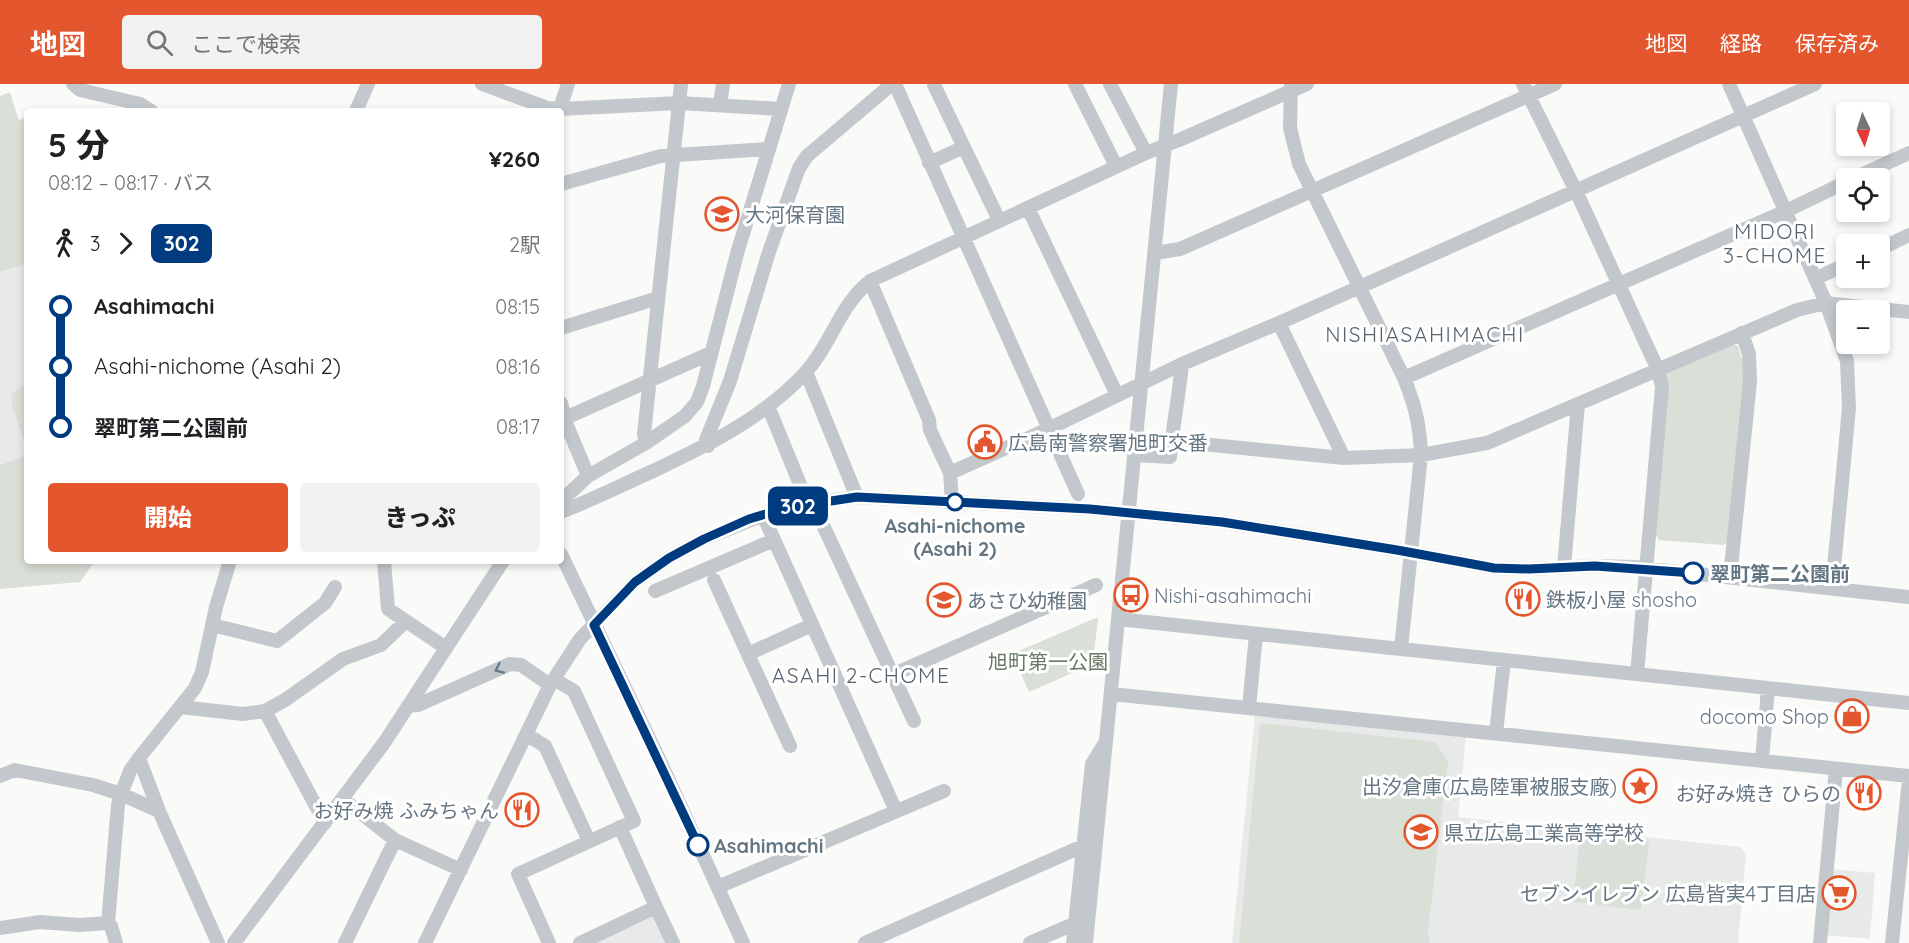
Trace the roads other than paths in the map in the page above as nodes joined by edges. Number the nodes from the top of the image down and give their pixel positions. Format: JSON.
{"nodes":[{"id":1,"x":73,"y":84,"type":"edge"},
{"id":2,"x":368,"y":84,"type":"edge"},
{"id":3,"x":482,"y":84,"type":"edge"},
{"id":4,"x":568,"y":84,"type":"edge"},
{"id":5,"x":681,"y":84,"type":"edge"},
{"id":6,"x":723,"y":84,"type":"edge"},
{"id":7,"x":789,"y":84,"type":"edge"},
{"id":8,"x":893,"y":84,"type":"edge"},
{"id":9,"x":1075,"y":84,"type":"edge"},
{"id":10,"x":1110,"y":84,"type":"edge"},
{"id":11,"x":1171,"y":84,"type":"edge"},
{"id":12,"x":1306,"y":84,"type":"edge"},
{"id":13,"x":1555,"y":84,"type":"edge"},
{"id":14,"x":1729,"y":84,"type":"edge"},
{"id":15,"x":1815,"y":84,"type":"edge"},
{"id":16,"x":934,"y":85,"type":"edge"},
{"id":17,"x":1291,"y":88,"type":"edge"},
{"id":18,"x":1526,"y":90,"type":"edge"},
{"id":19,"x":679,"y":103,"type":"junction"},
{"id":20,"x":720,"y":105,"type":"junction"},
{"id":21,"x":146,"y":108,"type":"edge"},
{"id":22,"x":357,"y":108,"type":"edge"},
{"id":23,"x":548,"y":108,"type":"edge"},
{"id":24,"x":561,"y":108,"type":"edge"},
{"id":25,"x":781,"y":109,"type":"junction"},
{"id":26,"x":564,"y":110,"type":"edge"},
{"id":27,"x":1744,"y":116,"type":"junction"},
{"id":28,"x":1165,"y":146,"type":"junction"},
{"id":29,"x":964,"y":147,"type":"junction"},
{"id":30,"x":768,"y":149,"type":"junction"},
{"id":31,"x":1146,"y":153,"type":"junction"},
{"id":32,"x":1909,"y":153,"type":"edge"},
{"id":33,"x":674,"y":154,"type":"junction"},
{"id":34,"x":929,"y":163,"type":"junction"},
{"id":35,"x":1116,"y":166,"type":"junction"},
{"id":36,"x":1876,"y":168,"type":"edge"},
{"id":37,"x":564,"y":183,"type":"edge"},
{"id":38,"x":1836,"y":187,"type":"edge"},
{"id":39,"x":1576,"y":190,"type":"junction"},
{"id":40,"x":1312,"y":191,"type":"junction"},
{"id":41,"x":1028,"y":208,"type":"junction"},
{"id":42,"x":1786,"y":211,"type":"junction"},
{"id":43,"x":999,"y":220,"type":"junction"},
{"id":44,"x":1909,"y":235,"type":"edge"},
{"id":45,"x":963,"y":237,"type":"junction"},
{"id":46,"x":1890,"y":244,"type":"edge"},
{"id":47,"x":1155,"y":253,"type":"junction"},
{"id":48,"x":1836,"y":269,"type":"edge"},
{"id":49,"x":1815,"y":279,"type":"junction"},
{"id":50,"x":870,"y":281,"type":"junction"},
{"id":51,"x":1618,"y":284,"type":"junction"},
{"id":52,"x":1359,"y":287,"type":"junction"},
{"id":53,"x":658,"y":297,"type":"junction"},
{"id":54,"x":1826,"y":303,"type":"junction"},
{"id":55,"x":1909,"y":312,"type":"edge"},
{"id":56,"x":1279,"y":323,"type":"junction"},
{"id":57,"x":564,"y":327,"type":"edge"},
{"id":58,"x":1742,"y":333,"type":"junction"},
{"id":59,"x":711,"y":353,"type":"junction"},
{"id":60,"x":1182,"y":364,"type":"junction"},
{"id":61,"x":1658,"y":370,"type":"junction"},
{"id":62,"x":806,"y":372,"type":"junction"},
{"id":63,"x":1404,"y":378,"type":"junction"},
{"id":64,"x":650,"y":380,"type":"junction"},
{"id":65,"x":1142,"y":382,"type":"junction"},
{"id":66,"x":1117,"y":395,"type":"junction"},
{"id":67,"x":1578,"y":404,"type":"junction"},
{"id":68,"x":768,"y":406,"type":"junction"},
{"id":69,"x":564,"y":419,"type":"edge"},
{"id":70,"x":564,"y":421,"type":"edge"},
{"id":71,"x":1048,"y":429,"type":"junction"},
{"id":72,"x":1171,"y":441,"type":"junction"},
{"id":73,"x":646,"y":443,"type":"junction"},
{"id":74,"x":708,"y":446,"type":"junction"},
{"id":75,"x":1134,"y":455,"type":"junction"},
{"id":76,"x":1421,"y":455,"type":"junction"},
{"id":77,"x":1344,"y":458,"type":"junction"},
{"id":78,"x":950,"y":473,"type":"junction"},
{"id":79,"x":588,"y":476,"type":"junction"},
{"id":80,"x":1078,"y":494,"type":"dead end"},
{"id":81,"x":857,"y":497,"type":"junction"},
{"id":82,"x":564,"y":498,"type":"edge"},
{"id":83,"x":952,"y":502,"type":"junction"},
{"id":84,"x":814,"y":503,"type":"junction"},
{"id":85,"x":564,"y":511,"type":"edge"},
{"id":86,"x":1128,"y":513,"type":"junction"},
{"id":87,"x":763,"y":515,"type":"junction"},
{"id":88,"x":774,"y":540,"type":"junction"},
{"id":89,"x":1411,"y":553,"type":"junction"},
{"id":90,"x":564,"y":560,"type":"edge"},
{"id":91,"x":229,"y":564,"type":"edge"},
{"id":92,"x":384,"y":564,"type":"edge"},
{"id":93,"x":501,"y":564,"type":"edge"},
{"id":94,"x":1564,"y":567,"type":"junction"},
{"id":95,"x":1646,"y":568,"type":"junction"},
{"id":96,"x":1730,"y":577,"type":"junction"},
{"id":97,"x":714,"y":580,"type":"dead end"},
{"id":98,"x":1096,"y":585,"type":"dead end"},
{"id":99,"x":335,"y":587,"type":"dead end"},
{"id":100,"x":1832,"y":589,"type":"junction"},
{"id":101,"x":655,"y":591,"type":"dead end"},
{"id":102,"x":1909,"y":597,"type":"edge"},
{"id":103,"x":1118,"y":619,"type":"junction"},
{"id":104,"x":406,"y":621,"type":"junction"},
{"id":105,"x":594,"y":625,"type":"junction"},
{"id":106,"x":812,"y":625,"type":"junction"},
{"id":107,"x":212,"y":626,"type":"junction"},
{"id":108,"x":1256,"y":634,"type":"junction"},
{"id":109,"x":446,"y":648,"type":"junction"},
{"id":110,"x":1401,"y":649,"type":"junction"},
{"id":111,"x":748,"y":654,"type":"junction"},
{"id":112,"x":1504,"y":660,"type":"junction"},
{"id":113,"x":1637,"y":674,"type":"junction"},
{"id":114,"x":892,"y":675,"type":"junction"},
{"id":115,"x":552,"y":682,"type":"junction"},
{"id":116,"x":1768,"y":688,"type":"junction"},
{"id":117,"x":1111,"y":694,"type":"junction"},
{"id":118,"x":1909,"y":703,"type":"edge"},
{"id":119,"x":408,"y":706,"type":"junction"},
{"id":120,"x":180,"y":707,"type":"junction"},
{"id":121,"x":1249,"y":708,"type":"junction"},
{"id":122,"x":265,"y":711,"type":"junction"},
{"id":123,"x":914,"y":721,"type":"dead end"},
{"id":124,"x":1496,"y":733,"type":"junction"},
{"id":125,"x":527,"y":735,"type":"junction"},
{"id":126,"x":1107,"y":739,"type":"junction"},
{"id":127,"x":790,"y":746,"type":"dead end"},
{"id":128,"x":139,"y":758,"type":"junction"},
{"id":129,"x":1762,"y":761,"type":"junction"},
{"id":130,"x":1836,"y":769,"type":"junction"},
{"id":131,"x":0,"y":776,"type":"edge"},
{"id":132,"x":1909,"y":778,"type":"edge"},
{"id":133,"x":944,"y":790,"type":"dead end"},
{"id":134,"x":121,"y":794,"type":"junction"},
{"id":135,"x":343,"y":799,"type":"junction"},
{"id":136,"x":159,"y":811,"type":"junction"},
{"id":137,"x":896,"y":811,"type":"junction"},
{"id":138,"x":325,"y":823,"type":"junction"},
{"id":139,"x":620,"y":827,"type":"junction"},
{"id":140,"x":395,"y":840,"type":"junction"},
{"id":141,"x":589,"y":841,"type":"junction"},
{"id":142,"x":1082,"y":849,"type":"junction"},
{"id":143,"x":461,"y":870,"type":"junction"},
{"id":144,"x":717,"y":887,"type":"junction"},
{"id":145,"x":656,"y":907,"type":"junction"},
{"id":146,"x":108,"y":923,"type":"junction"},
{"id":147,"x":1074,"y":926,"type":"junction"},
{"id":148,"x":0,"y":928,"type":"edge"},
{"id":149,"x":116,"y":943,"type":"edge"},
{"id":150,"x":218,"y":943,"type":"edge"},
{"id":151,"x":234,"y":943,"type":"edge"},
{"id":152,"x":345,"y":943,"type":"edge"},
{"id":153,"x":425,"y":943,"type":"edge"},
{"id":154,"x":549,"y":943,"type":"edge"},
{"id":155,"x":580,"y":943,"type":"edge"},
{"id":156,"x":673,"y":943,"type":"edge"},
{"id":157,"x":743,"y":943,"type":"edge"},
{"id":158,"x":865,"y":943,"type":"edge"},
{"id":159,"x":1030,"y":943,"type":"edge"},
{"id":160,"x":1073,"y":943,"type":"edge"},
{"id":161,"x":1086,"y":943,"type":"edge"},
{"id":162,"x":1820,"y":943,"type":"edge"},
{"id":163,"x":1892,"y":943,"type":"edge"}],
"edges":[{"from":1,"to":21,"type":"street"},
{"from":2,"to":22,"type":"street"},
{"from":3,"to":23,"type":"street"},
{"from":4,"to":24,"type":"street"},
{"from":5,"to":19,"type":"street"},
{"from":6,"to":20,"type":"street"},
{"from":7,"to":25,"type":"street"},
{"from":8,"to":34,"type":"street"},
{"from":8,"to":74,"type":"street"},
{"from":9,"to":35,"type":"street"},
{"from":10,"to":31,"type":"street"},
{"from":11,"to":28,"type":"street"},
{"from":12,"to":17,"type":"street"},
{"from":13,"to":18,"type":"street"},
{"from":14,"to":27,"type":"street"},
{"from":15,"to":27,"type":"street"},
{"from":16,"to":29,"type":"street"},
{"from":17,"to":28,"type":"street"},
{"from":17,"to":40,"type":"street"},
{"from":18,"to":39,"type":"street"},
{"from":18,"to":40,"type":"street"},
{"from":19,"to":20,"type":"street"},
{"from":19,"to":26,"type":"street"},
{"from":19,"to":33,"type":"street"},
{"from":20,"to":25,"type":"street"},
{"from":25,"to":30,"type":"street"},
{"from":27,"to":39,"type":"street"},
{"from":27,"to":42,"type":"street"},
{"from":28,"to":31,"type":"street"},
{"from":28,"to":47,"type":"street"},
{"from":29,"to":34,"type":"street"},
{"from":29,"to":43,"type":"street"},
{"from":30,"to":33,"type":"street"},
{"from":30,"to":59,"type":"street"},
{"from":31,"to":35,"type":"street"},
{"from":32,"to":36,"type":"street"},
{"from":33,"to":37,"type":"street"},
{"from":33,"to":53,"type":"street"},
{"from":34,"to":45,"type":"street"},
{"from":35,"to":41,"type":"street"},
{"from":38,"to":42,"type":"street"},
{"from":39,"to":51,"type":"street"},
{"from":39,"to":52,"type":"street"},
{"from":40,"to":47,"type":"street"},
{"from":40,"to":52,"type":"street"},
{"from":41,"to":43,"type":"street"},
{"from":41,"to":66,"type":"street"},
{"from":42,"to":49,"type":"street"},
{"from":42,"to":51,"type":"street"},
{"from":43,"to":45,"type":"street"},
{"from":44,"to":46,"type":"street"},
{"from":45,"to":50,"type":"street"},
{"from":45,"to":71,"type":"street"},
{"from":47,"to":65,"type":"street"},
{"from":48,"to":49,"type":"street"},
{"from":49,"to":54,"type":"street"},
{"from":50,"to":62,"type":"street"},
{"from":50,"to":78,"type":"street"},
{"from":51,"to":61,"type":"street"},
{"from":51,"to":63,"type":"street"},
{"from":52,"to":56,"type":"street"},
{"from":52,"to":63,"type":"street"},
{"from":53,"to":57,"type":"street"},
{"from":53,"to":64,"type":"street"},
{"from":54,"to":55,"type":"street"},
{"from":54,"to":58,"type":"street"},
{"from":54,"to":100,"type":"street"},
{"from":56,"to":60,"type":"street"},
{"from":56,"to":77,"type":"street"},
{"from":58,"to":61,"type":"street"},
{"from":58,"to":96,"type":"street"},
{"from":59,"to":64,"type":"street"},
{"from":59,"to":73,"type":"street"},
{"from":60,"to":65,"type":"street"},
{"from":60,"to":72,"type":"street"},
{"from":61,"to":67,"type":"street"},
{"from":61,"to":95,"type":"street"},
{"from":62,"to":68,"type":"street"},
{"from":62,"to":81,"type":"street"},
{"from":63,"to":76,"type":"street"},
{"from":64,"to":69,"type":"street"},
{"from":64,"to":73,"type":"street"},
{"from":65,"to":66,"type":"street"},
{"from":65,"to":75,"type":"street"},
{"from":66,"to":71,"type":"street"},
{"from":67,"to":76,"type":"street"},
{"from":67,"to":94,"type":"street"},
{"from":68,"to":74,"type":"street"},
{"from":68,"to":84,"type":"street"},
{"from":70,"to":79,"type":"street"},
{"from":71,"to":78,"type":"street"},
{"from":71,"to":80,"type":"street"},
{"from":72,"to":75,"type":"street"},
{"from":72,"to":77,"type":"street"},
{"from":73,"to":79,"type":"street"},
{"from":74,"to":85,"type":"street"},
{"from":75,"to":86,"type":"street"},
{"from":76,"to":77,"type":"street"},
{"from":76,"to":89,"type":"street"},
{"from":78,"to":83,"type":"street"},
{"from":79,"to":82,"type":"street"},
{"from":81,"to":83,"type":"street"},
{"from":81,"to":84,"type":"street"},
{"from":83,"to":86,"type":"street"},
{"from":84,"to":87,"type":"street"},
{"from":84,"to":114,"type":"street"},
{"from":86,"to":89,"type":"street"},
{"from":86,"to":103,"type":"street"},
{"from":87,"to":88,"type":"street"},
{"from":87,"to":105,"type":"street"},
{"from":88,"to":101,"type":"street"},
{"from":88,"to":106,"type":"street"},
{"from":89,"to":94,"type":"street"},
{"from":89,"to":110,"type":"street"},
{"from":90,"to":105,"type":"street"},
{"from":91,"to":107,"type":"street"},
{"from":92,"to":104,"type":"street"},
{"from":93,"to":109,"type":"street"},
{"from":94,"to":95,"type":"street"},
{"from":95,"to":96,"type":"street"},
{"from":95,"to":113,"type":"street"},
{"from":96,"to":100,"type":"street"},
{"from":97,"to":111,"type":"street"},
{"from":98,"to":114,"type":"street"},
{"from":99,"to":107,"type":"street"},
{"from":100,"to":102,"type":"street"},
{"from":103,"to":108,"type":"street"},
{"from":103,"to":117,"type":"street"},
{"from":104,"to":109,"type":"street"},
{"from":104,"to":122,"type":"street"},
{"from":105,"to":115,"type":"street"},
{"from":105,"to":144,"type":"street"},
{"from":106,"to":111,"type":"street"},
{"from":106,"to":137,"type":"street"},
{"from":107,"to":120,"type":"street"},
{"from":108,"to":110,"type":"street"},
{"from":108,"to":121,"type":"street"},
{"from":109,"to":119,"type":"street"},
{"from":110,"to":112,"type":"street"},
{"from":111,"to":127,"type":"street"},
{"from":112,"to":113,"type":"street"},
{"from":112,"to":124,"type":"street"},
{"from":113,"to":116,"type":"street"},
{"from":114,"to":123,"type":"street"},
{"from":115,"to":119,"type":"street","one_way":true},
{"from":115,"to":125,"type":"street"},
{"from":115,"to":139,"type":"street"},
{"from":116,"to":118,"type":"street"},
{"from":116,"to":129,"type":"street"},
{"from":117,"to":121,"type":"street"},
{"from":117,"to":126,"type":"street"},
{"from":119,"to":135,"type":"street"},
{"from":120,"to":122,"type":"street"},
{"from":120,"to":128,"type":"street"},
{"from":121,"to":124,"type":"street"},
{"from":122,"to":138,"type":"street"},
{"from":124,"to":129,"type":"street"},
{"from":125,"to":141,"type":"street"},
{"from":125,"to":143,"type":"street"},
{"from":126,"to":142,"type":"street"},
{"from":126,"to":161,"type":"street"},
{"from":128,"to":134,"type":"street"},
{"from":128,"to":136,"type":"street"},
{"from":129,"to":130,"type":"street"},
{"from":130,"to":132,"type":"street"},
{"from":130,"to":162,"type":"street"},
{"from":131,"to":134,"type":"street"},
{"from":132,"to":163,"type":"street"},
{"from":133,"to":137,"type":"street"},
{"from":134,"to":136,"type":"street"},
{"from":134,"to":146,"type":"street"},
{"from":135,"to":138,"type":"street"},
{"from":135,"to":140,"type":"street"},
{"from":136,"to":150,"type":"street"},
{"from":137,"to":144,"type":"street"},
{"from":138,"to":151,"type":"street"},
{"from":139,"to":141,"type":"street"},
{"from":139,"to":145,"type":"street"},
{"from":140,"to":143,"type":"street"},
{"from":140,"to":152,"type":"street"},
{"from":141,"to":154,"type":"street"},
{"from":142,"to":147,"type":"street"},
{"from":142,"to":158,"type":"street"},
{"from":143,"to":153,"type":"street"},
{"from":144,"to":157,"type":"street"},
{"from":145,"to":155,"type":"street"},
{"from":145,"to":156,"type":"street"},
{"from":146,"to":148,"type":"street"},
{"from":146,"to":149,"type":"street"},
{"from":147,"to":159,"type":"street"},
{"from":147,"to":160,"type":"street"}]}
